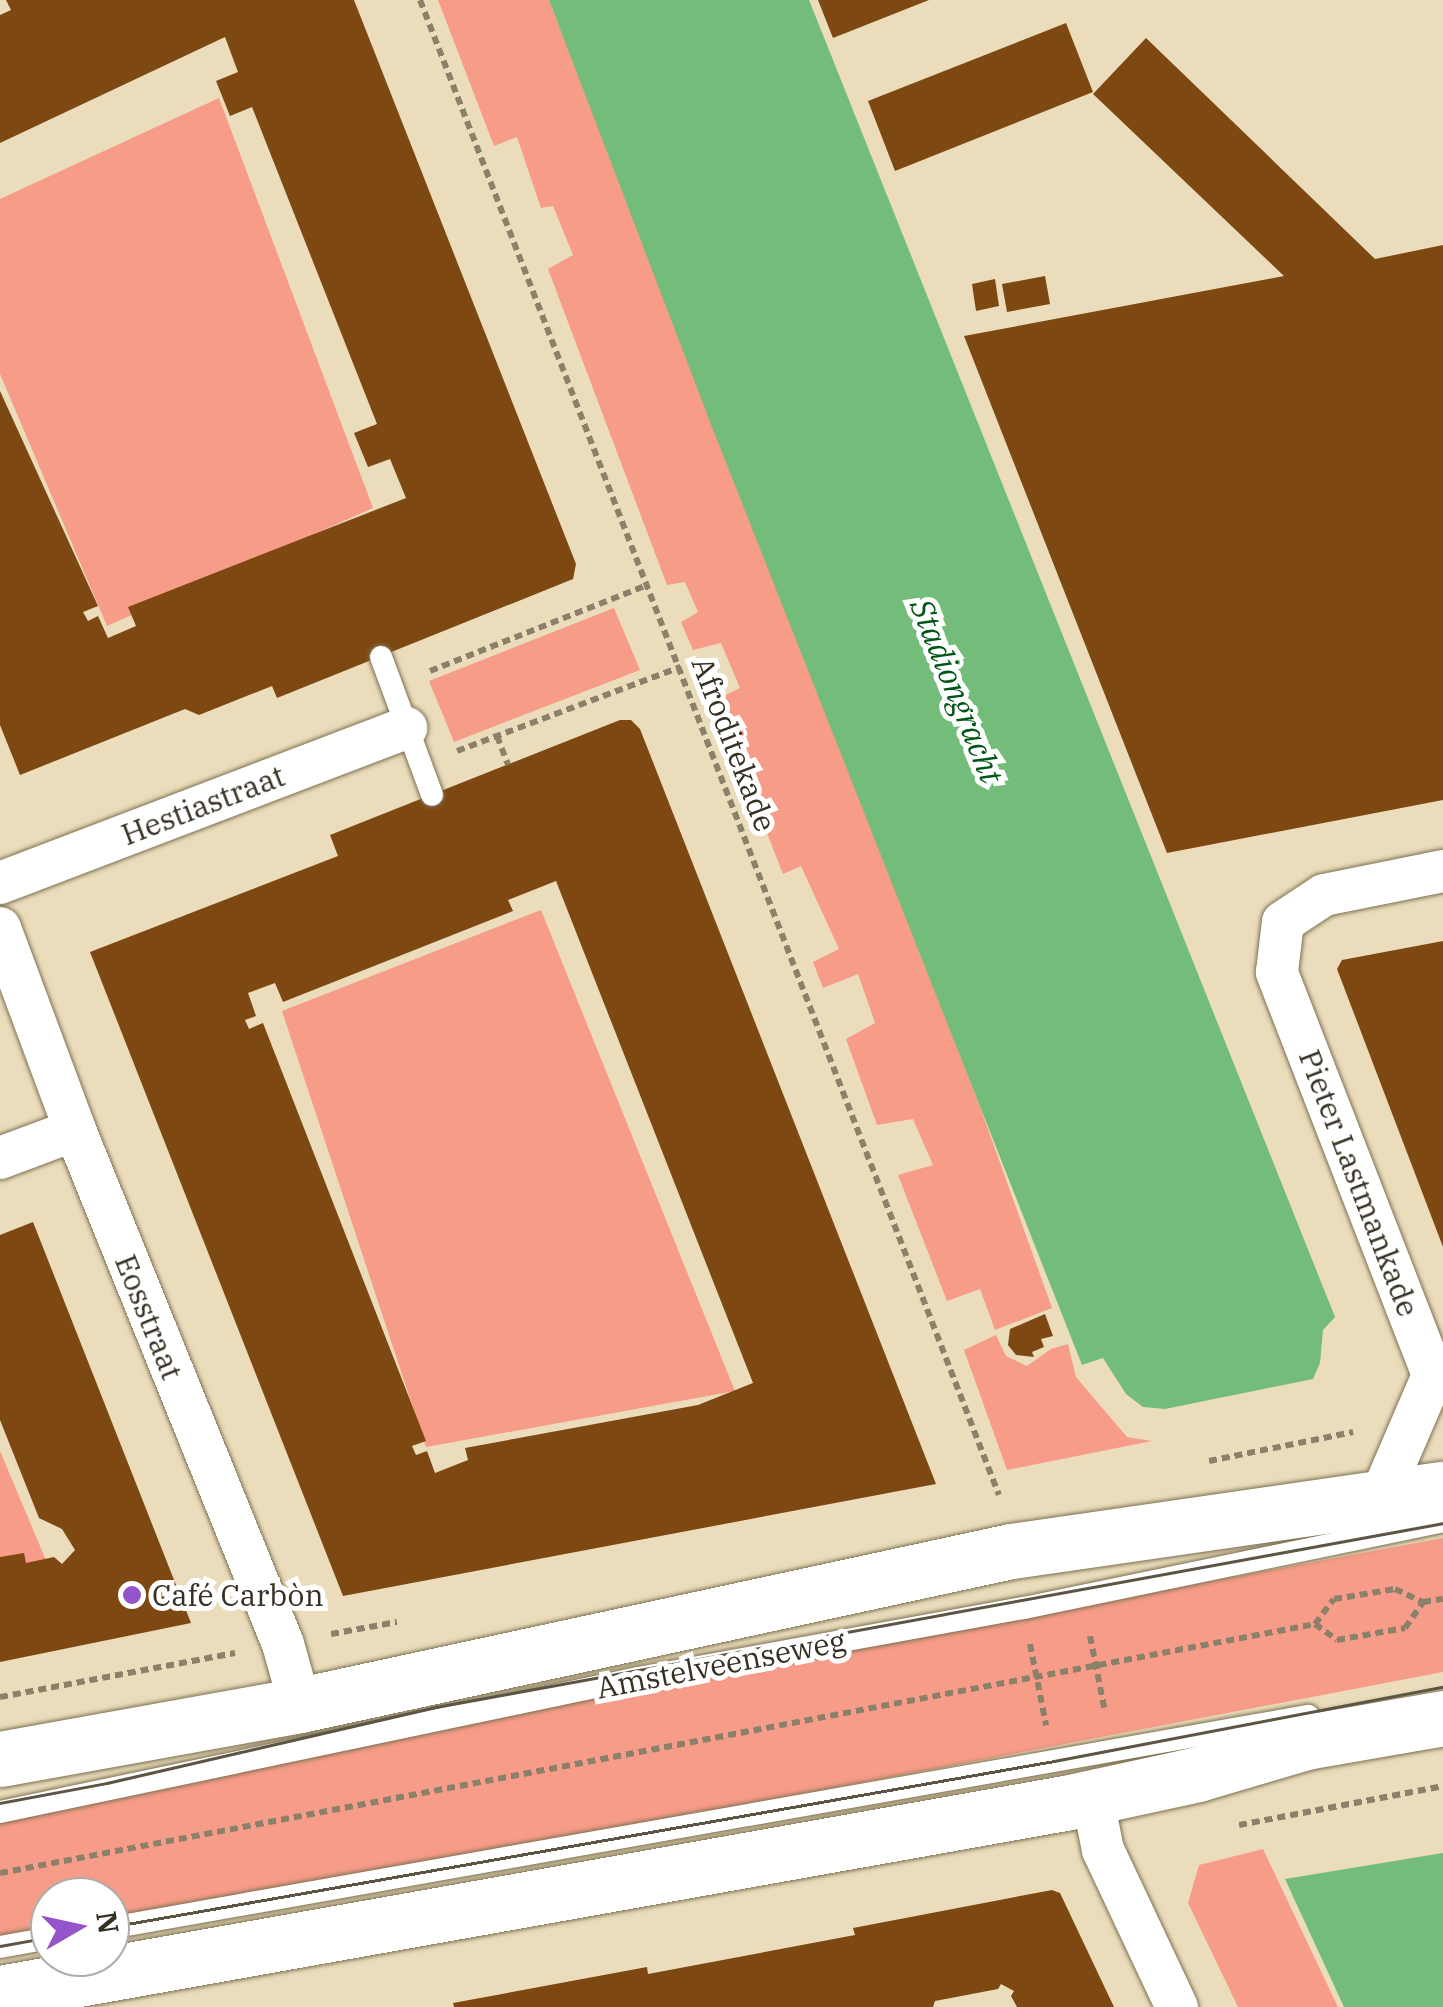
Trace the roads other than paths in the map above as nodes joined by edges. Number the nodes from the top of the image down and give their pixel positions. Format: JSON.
{"nodes":[{"id":1,"x":380,"y":657,"type":"dead end"},
{"id":2,"x":421,"y":722,"type":"junction"},
{"id":3,"x":432,"y":794,"type":"dead end"},
{"id":4,"x":1443,"y":871,"type":"edge"},
{"id":5,"x":0,"y":884,"type":"edge"},
{"id":6,"x":0,"y":928,"type":"edge"},
{"id":7,"x":75,"y":1130,"type":"junction"},
{"id":8,"x":0,"y":1158,"type":"edge"},
{"id":9,"x":1443,"y":1488,"type":"edge"},
{"id":10,"x":1381,"y":1496,"type":"junction"},
{"id":11,"x":1443,"y":1520,"type":"edge"},
{"id":12,"x":300,"y":1705,"type":"junction"},
{"id":13,"x":1327,"y":1712,"type":"dead end"},
{"id":14,"x":1443,"y":1718,"type":"edge"},
{"id":15,"x":0,"y":1759,"type":"edge"},
{"id":16,"x":1087,"y":1771,"type":"junction"},
{"id":17,"x":0,"y":1812,"type":"edge"},
{"id":18,"x":130,"y":1925,"type":"edge"},
{"id":19,"x":30,"y":1942,"type":"edge"},
{"id":20,"x":0,"y":1947,"type":"edge"},
{"id":21,"x":0,"y":1993,"type":"edge"},
{"id":22,"x":1177,"y":2007,"type":"edge"}],
"edges":[{"from":1,"to":2,"type":"lane"},
{"from":2,"to":3,"type":"lane"},
{"from":2,"to":5,"type":"street","name":"Hestiastraat"},
{"from":4,"to":10,"type":"street","name":"Pieter Lastmankade"},
{"from":6,"to":7,"type":"street","name":"Eosstraat"},
{"from":7,"to":8,"type":"street"},
{"from":7,"to":12,"type":"street","name":"Eosstraat"},
{"from":9,"to":10,"type":"main road","name":"Amstelveenseweg"},
{"from":10,"to":12,"type":"main road","name":"Amstelveenseweg"},
{"from":11,"to":17,"type":"lane","name":"Amstelveenseweg"},
{"from":12,"to":15,"type":"main road","name":"Amstelveenseweg"},
{"from":13,"to":16,"type":"lane"},
{"from":14,"to":16,"type":"main road"},
{"from":16,"to":18,"type":"lane"},
{"from":16,"to":21,"type":"main road"},
{"from":16,"to":22,"type":"street"},
{"from":19,"to":20,"type":"lane"}]}
